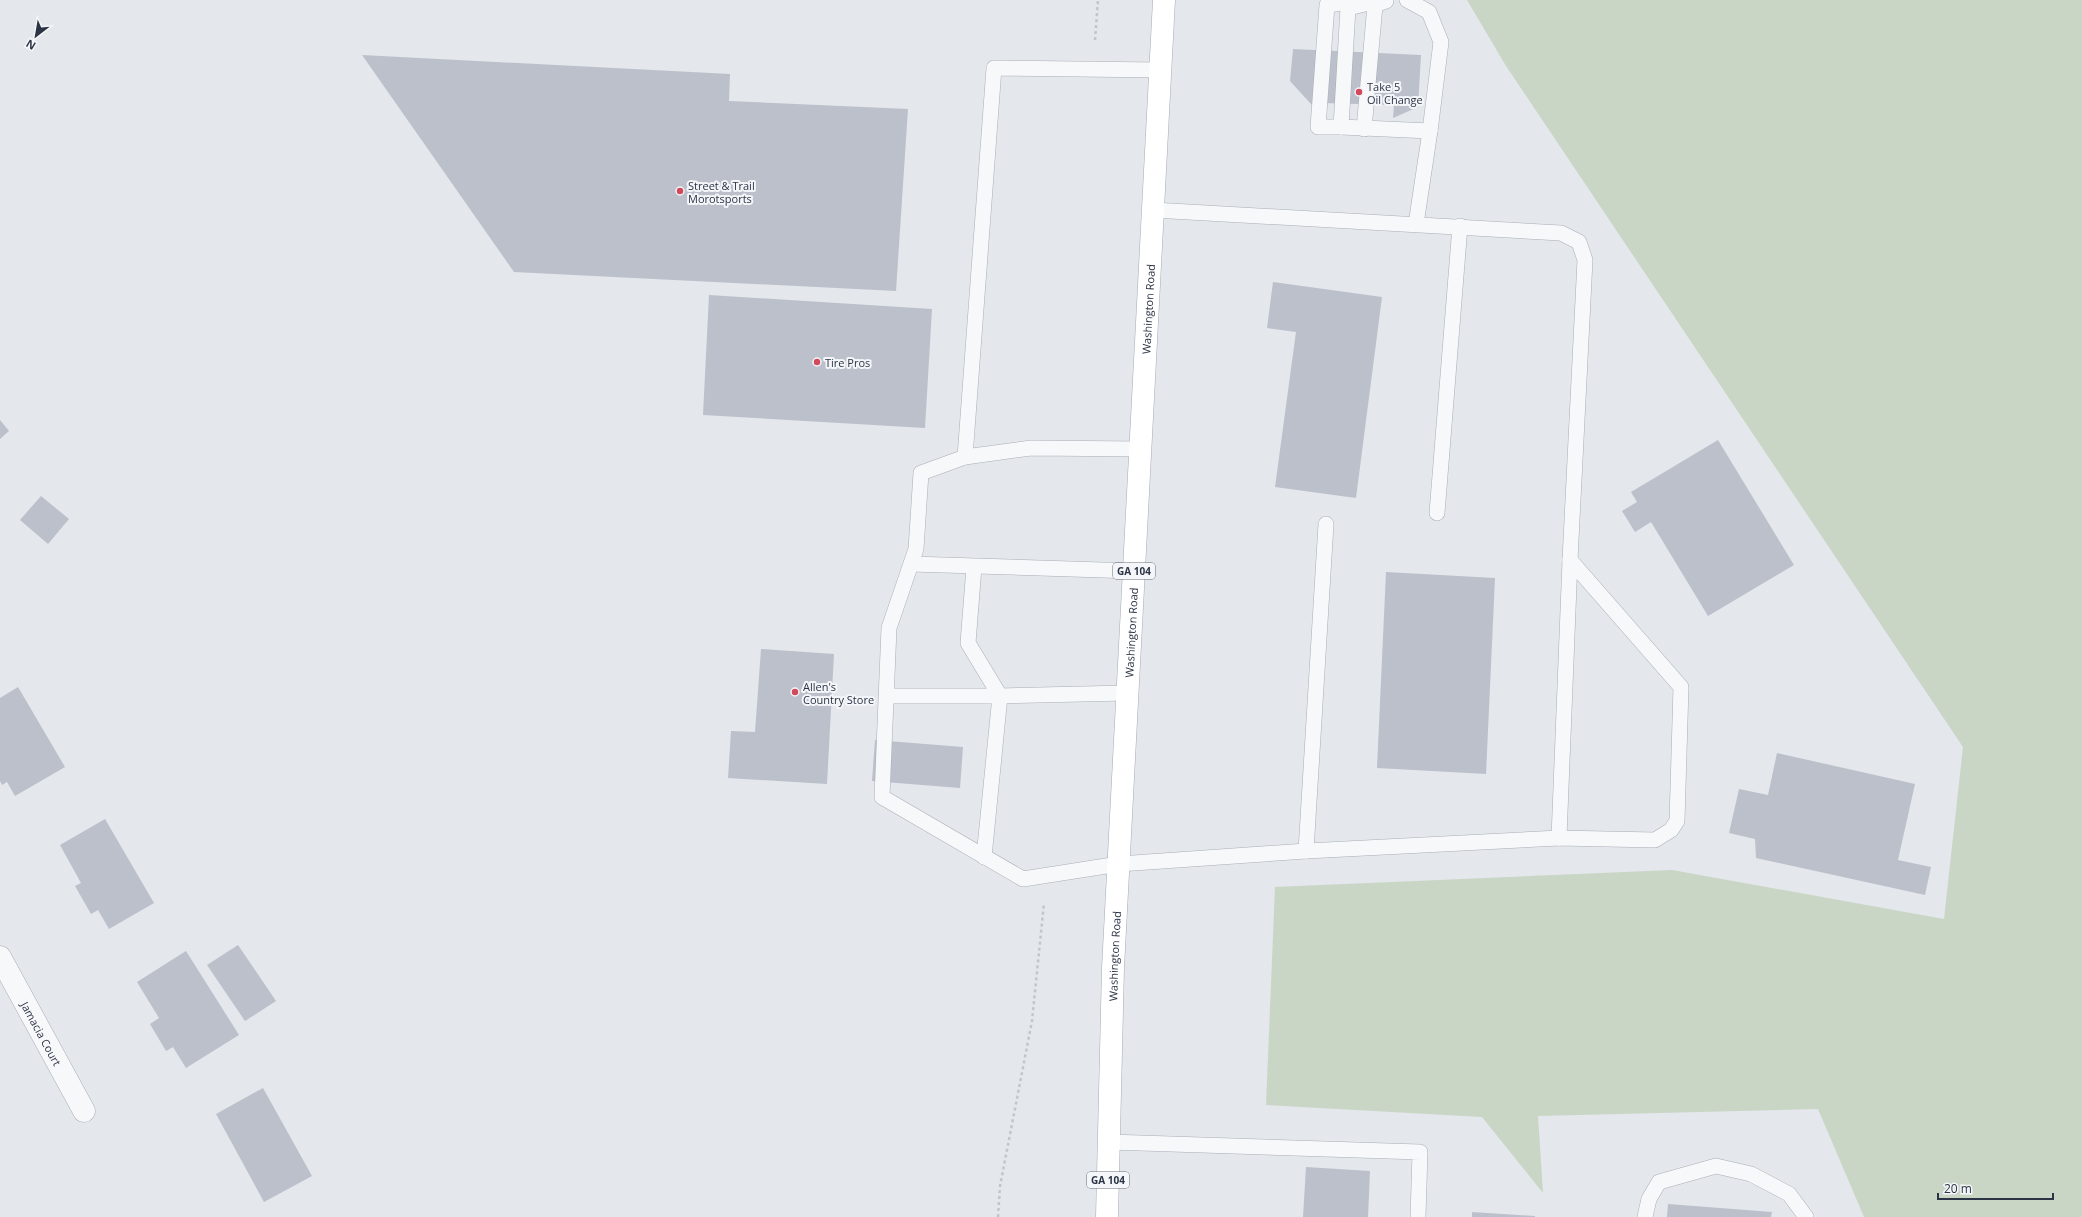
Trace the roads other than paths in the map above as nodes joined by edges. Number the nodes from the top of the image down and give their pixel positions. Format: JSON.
{"nodes":[{"id":1,"x":1164,"y":0,"type":"edge"},
{"id":2,"x":1368,"y":0,"type":"edge"},
{"id":3,"x":1382,"y":0,"type":"edge"},
{"id":4,"x":1388,"y":0,"type":"edge"},
{"id":5,"x":1407,"y":0,"type":"edge"},
{"id":6,"x":1160,"y":70,"type":"junction"},
{"id":7,"x":1341,"y":128,"type":"junction"},
{"id":8,"x":1364,"y":129,"type":"junction"},
{"id":9,"x":1430,"y":131,"type":"junction"},
{"id":10,"x":1153,"y":210,"type":"junction"},
{"id":11,"x":1416,"y":224,"type":"junction"},
{"id":12,"x":1460,"y":226,"type":"junction"},
{"id":13,"x":1140,"y":450,"type":"junction"},
{"id":14,"x":965,"y":457,"type":"junction"},
{"id":15,"x":1437,"y":513,"type":"dead end"},
{"id":16,"x":1326,"y":524,"type":"dead end"},
{"id":17,"x":1570,"y":560,"type":"junction"},
{"id":18,"x":911,"y":564,"type":"junction"},
{"id":19,"x":974,"y":567,"type":"junction"},
{"id":20,"x":1134,"y":571,"type":"junction"},
{"id":21,"x":1128,"y":693,"type":"junction"},
{"id":22,"x":887,"y":696,"type":"junction"},
{"id":23,"x":1000,"y":696,"type":"junction"},
{"id":24,"x":1559,"y":838,"type":"junction"},
{"id":25,"x":1306,"y":850,"type":"junction"},
{"id":26,"x":984,"y":857,"type":"junction"},
{"id":27,"x":1119,"y":864,"type":"junction"},
{"id":28,"x":0,"y":957,"type":"edge"},
{"id":29,"x":84,"y":1111,"type":"dead end"},
{"id":30,"x":1109,"y":1142,"type":"junction"},
{"id":31,"x":1107,"y":1217,"type":"edge"},
{"id":32,"x":1418,"y":1217,"type":"edge"},
{"id":33,"x":1645,"y":1217,"type":"edge"},
{"id":34,"x":1806,"y":1217,"type":"edge"}],
"edges":[{"from":1,"to":6,"type":"main road","name":"Washington Road","number":"GA 104"},
{"from":2,"to":7,"type":"lane"},
{"from":3,"to":7,"type":"lane"},
{"from":4,"to":8,"type":"lane"},
{"from":5,"to":9,"type":"lane"},
{"from":6,"to":10,"type":"main road","name":"Washington Road","number":"GA 104"},
{"from":6,"to":14,"type":"lane"},
{"from":7,"to":8,"type":"lane"},
{"from":8,"to":9,"type":"lane"},
{"from":9,"to":11,"type":"lane"},
{"from":10,"to":11,"type":"lane"},
{"from":10,"to":13,"type":"main road","name":"Washington Road","number":"GA 104"},
{"from":11,"to":12,"type":"lane"},
{"from":12,"to":15,"type":"lane"},
{"from":12,"to":17,"type":"lane"},
{"from":13,"to":14,"type":"lane"},
{"from":13,"to":20,"type":"main road","name":"Washington Road","number":"GA 104"},
{"from":14,"to":18,"type":"lane"},
{"from":16,"to":25,"type":"lane"},
{"from":17,"to":24,"type":"lane"},
{"from":17,"to":24,"type":"lane"},
{"from":18,"to":19,"type":"lane"},
{"from":18,"to":22,"type":"lane"},
{"from":19,"to":20,"type":"lane"},
{"from":19,"to":23,"type":"lane"},
{"from":20,"to":21,"type":"main road","name":"Washington Road","number":"GA 104"},
{"from":21,"to":23,"type":"lane"},
{"from":21,"to":27,"type":"main road","name":"Washington Road","number":"GA 104"},
{"from":22,"to":23,"type":"lane"},
{"from":22,"to":26,"type":"lane"},
{"from":23,"to":26,"type":"lane"},
{"from":24,"to":25,"type":"lane"},
{"from":25,"to":27,"type":"lane"},
{"from":26,"to":27,"type":"lane"},
{"from":27,"to":30,"type":"main road","name":"Washington Road","number":"GA 104"},
{"from":28,"to":29,"type":"street","name":"Jamacia Court"},
{"from":30,"to":31,"type":"main road","name":"Washington Road","number":"GA 104"},
{"from":30,"to":32,"type":"lane"},
{"from":33,"to":34,"type":"lane"}]}
